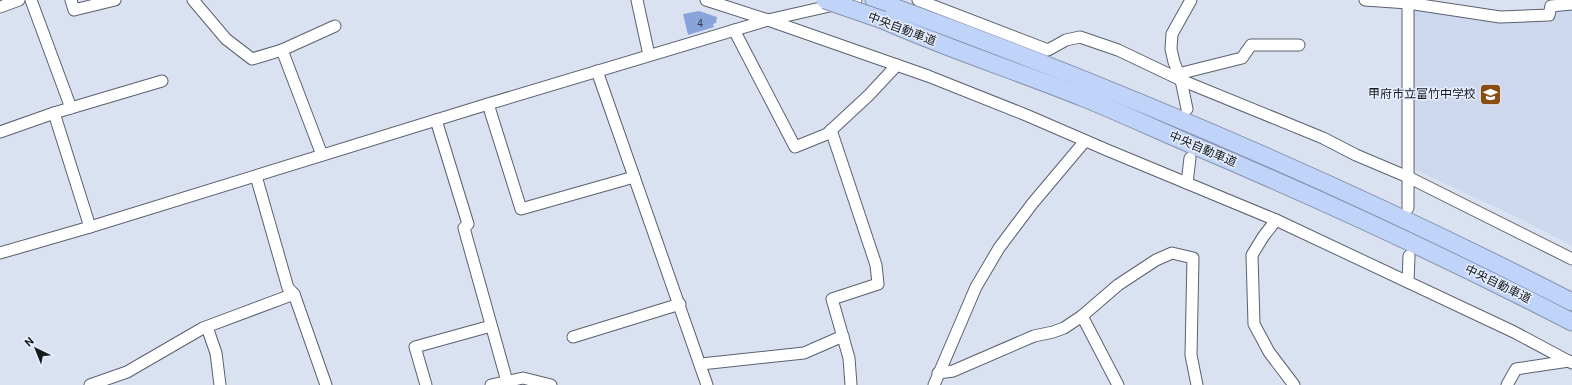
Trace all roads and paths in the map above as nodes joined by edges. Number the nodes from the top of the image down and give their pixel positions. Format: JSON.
{"nodes":[{"id":1,"x":19,"y":0,"type":"edge"},
{"id":2,"x":31,"y":0,"type":"edge"},
{"id":3,"x":70,"y":0,"type":"edge"},
{"id":4,"x":115,"y":0,"type":"edge"},
{"id":5,"x":193,"y":0,"type":"edge"},
{"id":6,"x":637,"y":0,"type":"edge"},
{"id":7,"x":706,"y":0,"type":"edge"},
{"id":8,"x":824,"y":0,"type":"edge"},
{"id":9,"x":856,"y":0,"type":"edge"},
{"id":10,"x":874,"y":0,"type":"edge"},
{"id":11,"x":1191,"y":0,"type":"edge"},
{"id":12,"x":1365,"y":0,"type":"edge"},
{"id":13,"x":1408,"y":2,"type":"edge"},
{"id":14,"x":1572,"y":4,"type":"edge"},
{"id":15,"x":0,"y":7,"type":"edge"},
{"id":16,"x":915,"y":7,"type":"edge"},
{"id":17,"x":768,"y":20,"type":"junction"},
{"id":18,"x":335,"y":26,"type":"dead end"},
{"id":19,"x":734,"y":30,"type":"junction"},
{"id":20,"x":1299,"y":44,"type":"dead end"},
{"id":21,"x":282,"y":50,"type":"junction"},
{"id":22,"x":649,"y":55,"type":"junction"},
{"id":23,"x":897,"y":65,"type":"junction"},
{"id":24,"x":597,"y":71,"type":"junction"},
{"id":25,"x":1180,"y":77,"type":"junction"},
{"id":26,"x":162,"y":81,"type":"dead end"},
{"id":27,"x":488,"y":104,"type":"junction"},
{"id":28,"x":71,"y":108,"type":"junction"},
{"id":29,"x":1187,"y":109,"type":"dead end"},
{"id":30,"x":54,"y":113,"type":"junction"},
{"id":31,"x":436,"y":120,"type":"junction"},
{"id":32,"x":831,"y":130,"type":"junction"},
{"id":33,"x":0,"y":132,"type":"edge"},
{"id":34,"x":1085,"y":141,"type":"junction"},
{"id":35,"x":322,"y":155,"type":"junction"},
{"id":36,"x":1190,"y":158,"type":"dead end"},
{"id":37,"x":256,"y":176,"type":"junction"},
{"id":38,"x":634,"y":177,"type":"junction"},
{"id":39,"x":1408,"y":177,"type":"junction"},
{"id":40,"x":1186,"y":183,"type":"junction"},
{"id":41,"x":1408,"y":208,"type":"dead end"},
{"id":42,"x":1276,"y":220,"type":"junction"},
{"id":43,"x":90,"y":227,"type":"junction"},
{"id":44,"x":0,"y":253,"type":"edge"},
{"id":45,"x":1409,"y":256,"type":"dead end"},
{"id":46,"x":1572,"y":259,"type":"edge"},
{"id":47,"x":1408,"y":282,"type":"junction"},
{"id":48,"x":294,"y":294,"type":"junction"},
{"id":49,"x":1572,"y":302,"type":"edge"},
{"id":50,"x":680,"y":304,"type":"junction"},
{"id":51,"x":1082,"y":316,"type":"junction"},
{"id":52,"x":1572,"y":322,"type":"edge"},
{"id":53,"x":491,"y":326,"type":"junction"},
{"id":54,"x":207,"y":327,"type":"junction"},
{"id":55,"x":843,"y":336,"type":"junction"},
{"id":56,"x":573,"y":337,"type":"dead end"},
{"id":57,"x":1570,"y":362,"type":"edge"},
{"id":58,"x":701,"y":364,"type":"junction"},
{"id":59,"x":938,"y":373,"type":"junction"},
{"id":60,"x":507,"y":383,"type":"edge"},
{"id":61,"x":90,"y":385,"type":"edge"},
{"id":62,"x":220,"y":385,"type":"edge"},
{"id":63,"x":326,"y":385,"type":"edge"},
{"id":64,"x":426,"y":385,"type":"edge"},
{"id":65,"x":491,"y":385,"type":"edge"},
{"id":66,"x":551,"y":385,"type":"edge"},
{"id":67,"x":707,"y":385,"type":"edge"},
{"id":68,"x":851,"y":385,"type":"edge"},
{"id":69,"x":934,"y":385,"type":"edge"},
{"id":70,"x":1118,"y":385,"type":"edge"},
{"id":71,"x":1197,"y":385,"type":"edge"},
{"id":72,"x":1294,"y":385,"type":"edge"},
{"id":73,"x":1507,"y":385,"type":"edge"}],
"edges":[{"from":1,"to":15,"type":"street"},
{"from":2,"to":28,"type":"street"},
{"from":3,"to":4,"type":"street"},
{"from":5,"to":21,"type":"street"},
{"from":6,"to":22,"type":"street"},
{"from":7,"to":17,"type":"street"},
{"from":8,"to":52,"type":"highway","name":"中央自動車道","bridge":true},
{"from":9,"to":17,"type":"street"},
{"from":10,"to":16,"type":"highway","name":"中央自動車道"},
{"from":11,"to":25,"type":"street"},
{"from":12,"to":13,"type":"street"},
{"from":13,"to":14,"type":"street"},
{"from":13,"to":39,"type":"street"},
{"from":16,"to":25,"type":"street"},
{"from":16,"to":49,"type":"highway","name":"中央自動車道"},
{"from":17,"to":19,"type":"street"},
{"from":17,"to":23,"type":"street"},
{"from":18,"to":21,"type":"street"},
{"from":19,"to":22,"type":"street"},
{"from":19,"to":32,"type":"street"},
{"from":20,"to":25,"type":"street"},
{"from":21,"to":35,"type":"street"},
{"from":22,"to":24,"type":"street"},
{"from":23,"to":32,"type":"street"},
{"from":23,"to":34,"type":"street"},
{"from":24,"to":27,"type":"street"},
{"from":24,"to":38,"type":"street"},
{"from":25,"to":29,"type":"street"},
{"from":25,"to":39,"type":"street"},
{"from":26,"to":28,"type":"street"},
{"from":27,"to":31,"type":"street"},
{"from":27,"to":38,"type":"street"},
{"from":28,"to":30,"type":"street"},
{"from":30,"to":33,"type":"street"},
{"from":30,"to":43,"type":"street"},
{"from":31,"to":35,"type":"street"},
{"from":31,"to":53,"type":"street"},
{"from":32,"to":55,"type":"street"},
{"from":34,"to":40,"type":"street"},
{"from":34,"to":59,"type":"street"},
{"from":35,"to":37,"type":"street"},
{"from":36,"to":40,"type":"street"},
{"from":37,"to":43,"type":"street"},
{"from":37,"to":48,"type":"street"},
{"from":38,"to":50,"type":"street"},
{"from":39,"to":41,"type":"street"},
{"from":39,"to":46,"type":"street"},
{"from":40,"to":42,"type":"street"},
{"from":42,"to":47,"type":"street"},
{"from":42,"to":72,"type":"street"},
{"from":43,"to":44,"type":"street"},
{"from":45,"to":47,"type":"street"},
{"from":47,"to":57,"type":"street"},
{"from":48,"to":54,"type":"street"},
{"from":48,"to":63,"type":"street"},
{"from":50,"to":56,"type":"street"},
{"from":50,"to":58,"type":"street"},
{"from":51,"to":59,"type":"street"},
{"from":51,"to":70,"type":"street"},
{"from":51,"to":71,"type":"street"},
{"from":53,"to":60,"type":"street"},
{"from":53,"to":64,"type":"street"},
{"from":54,"to":61,"type":"street"},
{"from":54,"to":62,"type":"street"},
{"from":55,"to":58,"type":"street"},
{"from":55,"to":68,"type":"street"},
{"from":57,"to":73,"type":"street"},
{"from":58,"to":67,"type":"street"},
{"from":59,"to":69,"type":"street"},
{"from":60,"to":65,"type":"street"},
{"from":60,"to":66,"type":"street"}]}
